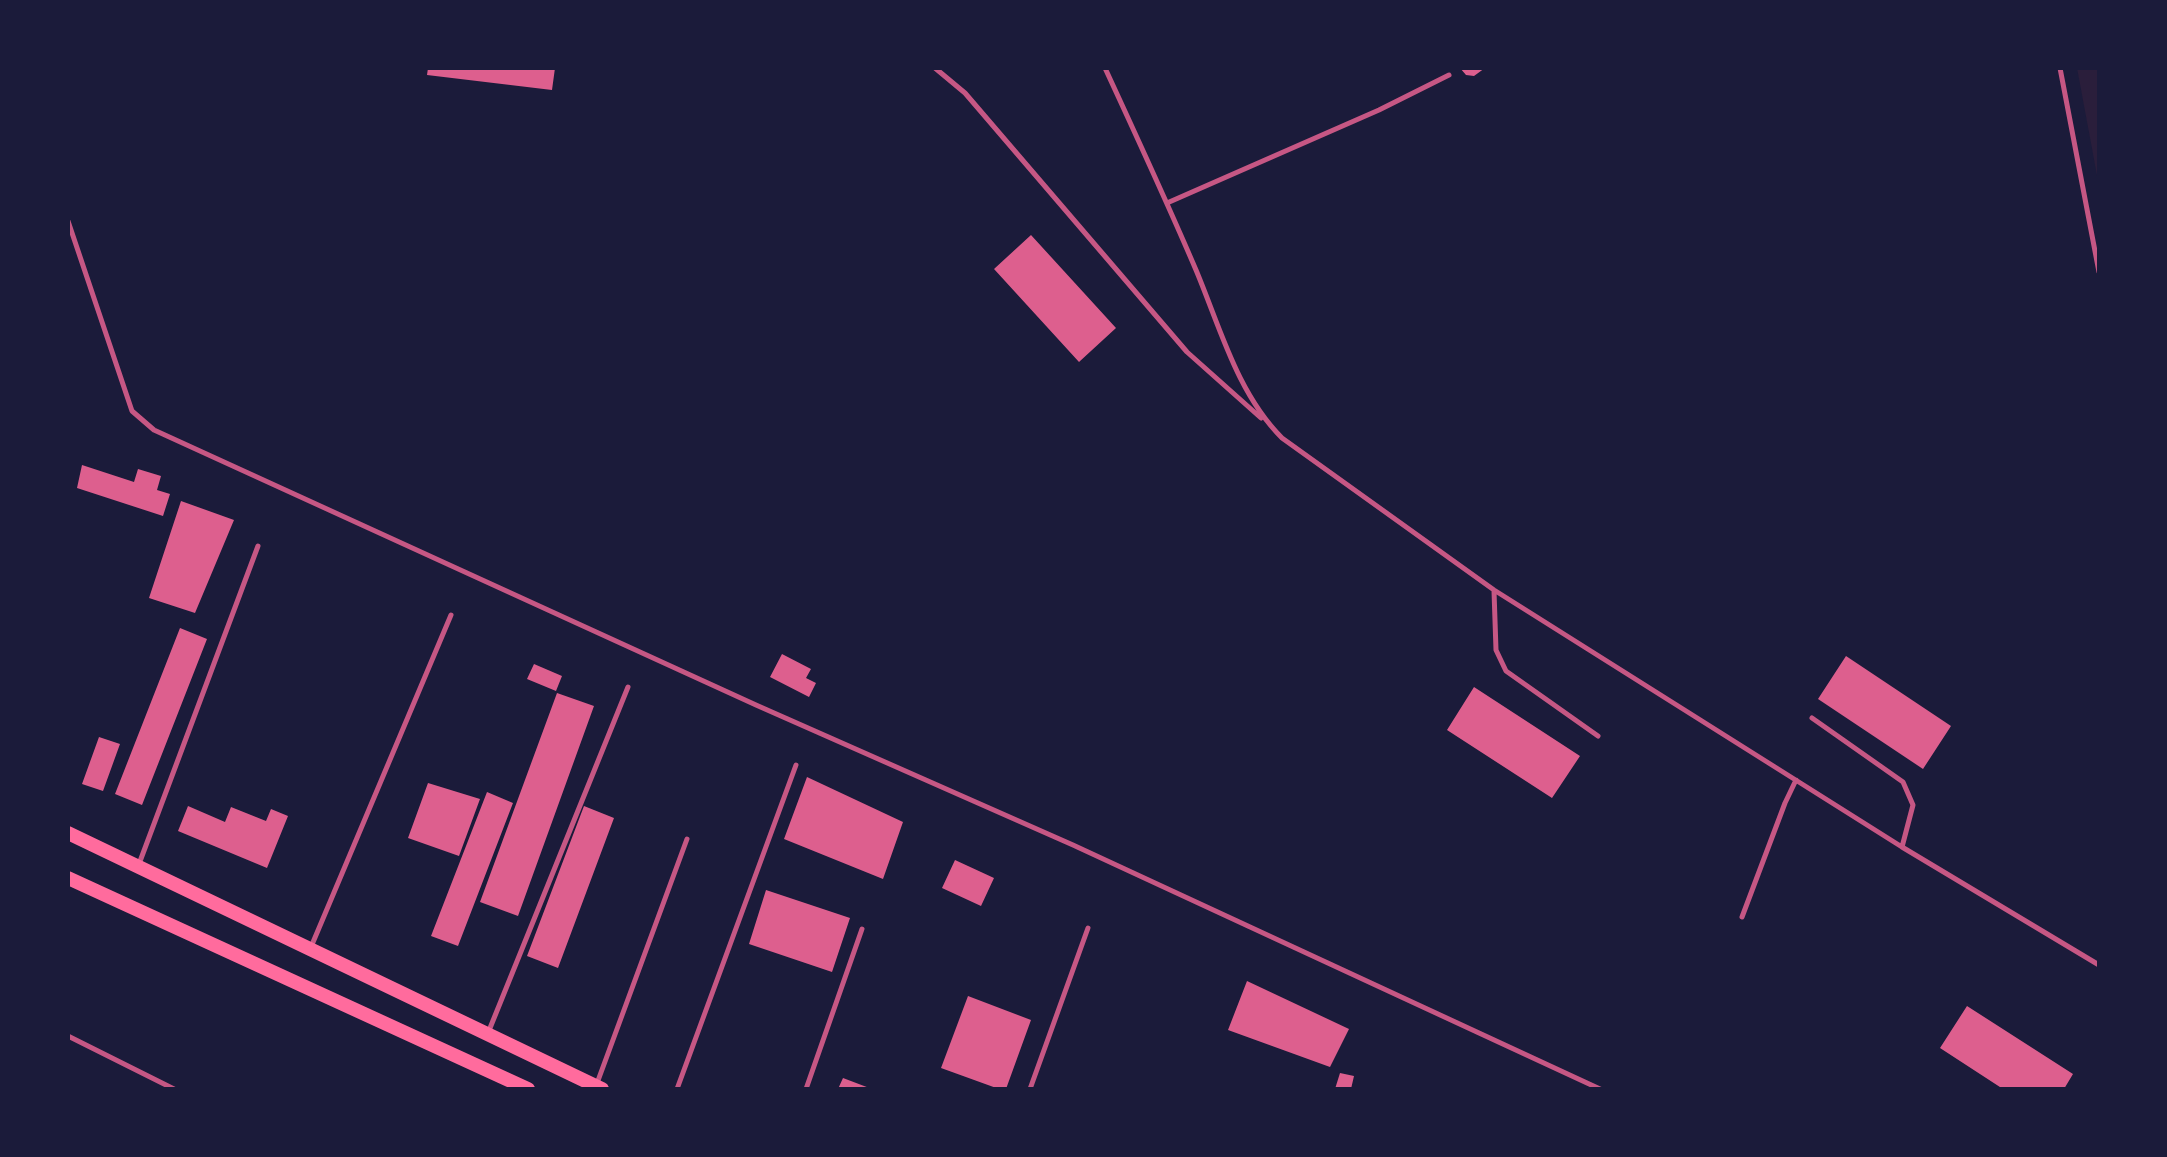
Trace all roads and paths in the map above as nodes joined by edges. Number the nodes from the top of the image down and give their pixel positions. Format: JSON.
{"nodes":[{"id":1,"x":935,"y":68,"type":"edge"},
{"id":2,"x":1105,"y":68,"type":"edge"},
{"id":3,"x":2060,"y":68,"type":"edge"},
{"id":4,"x":1449,"y":75,"type":"dead end"},
{"id":5,"x":1167,"y":203,"type":"junction"},
{"id":6,"x":68,"y":221,"type":"edge"},
{"id":7,"x":2099,"y":272,"type":"edge"},
{"id":8,"x":1266,"y":422,"type":"junction"},
{"id":9,"x":258,"y":546,"type":"dead end"},
{"id":10,"x":1494,"y":590,"type":"junction"},
{"id":11,"x":451,"y":615,"type":"dead end"},
{"id":12,"x":628,"y":687,"type":"dead end"},
{"id":13,"x":1812,"y":718,"type":"dead end"},
{"id":14,"x":1598,"y":736,"type":"dead end"},
{"id":15,"x":796,"y":765,"type":"dead end"},
{"id":16,"x":1796,"y":780,"type":"junction"},
{"id":17,"x":68,"y":833,"type":"edge"},
{"id":18,"x":687,"y":839,"type":"dead end"},
{"id":19,"x":1902,"y":847,"type":"junction"},
{"id":20,"x":138,"y":865,"type":"junction"},
{"id":21,"x":68,"y":878,"type":"edge"},
{"id":22,"x":1742,"y":917,"type":"dead end"},
{"id":23,"x":1088,"y":928,"type":"dead end"},
{"id":24,"x":862,"y":929,"type":"dead end"},
{"id":25,"x":311,"y":948,"type":"junction"},
{"id":26,"x":2099,"y":965,"type":"edge"},
{"id":27,"x":488,"y":1034,"type":"junction"},
{"id":28,"x":68,"y":1036,"type":"edge"},
{"id":29,"x":599,"y":1088,"type":"edge"},
{"id":30,"x":174,"y":1089,"type":"edge"},
{"id":31,"x":528,"y":1089,"type":"edge"},
{"id":32,"x":677,"y":1089,"type":"edge"},
{"id":33,"x":806,"y":1089,"type":"edge"},
{"id":34,"x":1030,"y":1089,"type":"edge"},
{"id":35,"x":1600,"y":1089,"type":"edge"}],
"edges":[{"from":1,"to":8,"type":"lane"},
{"from":2,"to":5,"type":"lane"},
{"from":3,"to":7,"type":"lane"},
{"from":4,"to":5,"type":"lane"},
{"from":5,"to":8,"type":"lane"},
{"from":6,"to":35,"type":"lane"},
{"from":8,"to":10,"type":"lane"},
{"from":9,"to":20,"type":"lane"},
{"from":10,"to":14,"type":"lane"},
{"from":10,"to":16,"type":"lane"},
{"from":11,"to":25,"type":"lane"},
{"from":12,"to":27,"type":"lane"},
{"from":13,"to":19,"type":"lane"},
{"from":15,"to":32,"type":"lane"},
{"from":16,"to":19,"type":"lane"},
{"from":16,"to":22,"type":"lane"},
{"from":17,"to":20,"type":"main road"},
{"from":18,"to":29,"type":"lane"},
{"from":19,"to":26,"type":"lane"},
{"from":20,"to":25,"type":"main road"},
{"from":21,"to":31,"type":"main road"},
{"from":23,"to":34,"type":"lane"},
{"from":24,"to":33,"type":"lane"},
{"from":25,"to":27,"type":"main road"},
{"from":27,"to":29,"type":"main road"},
{"from":28,"to":30,"type":"lane"}]}
